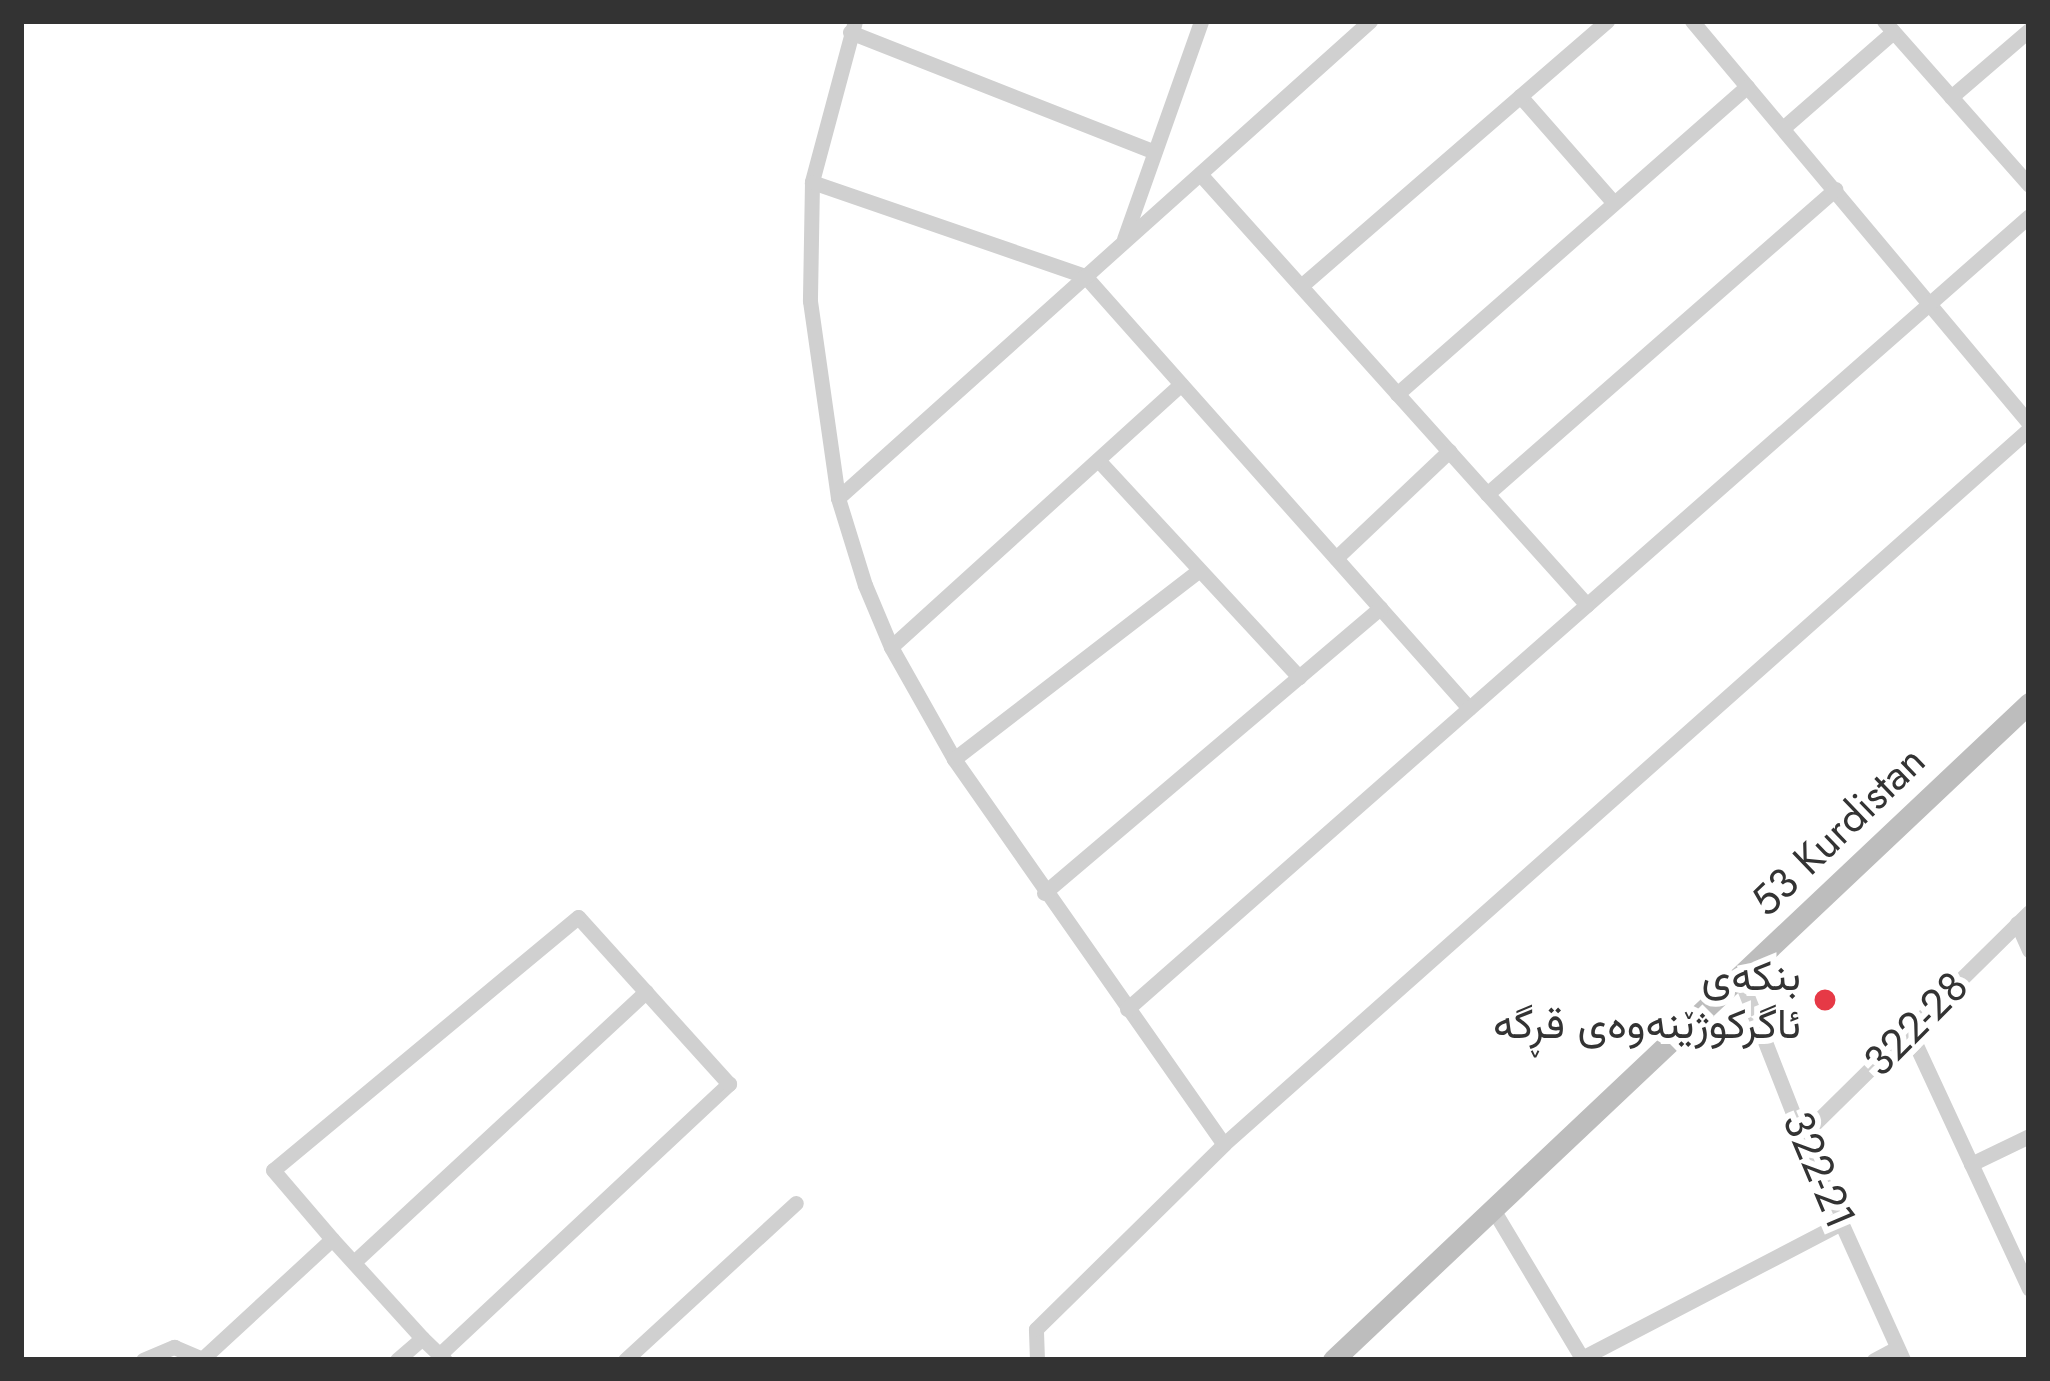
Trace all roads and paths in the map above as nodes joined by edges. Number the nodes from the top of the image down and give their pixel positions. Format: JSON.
{"nodes":[{"id":1,"x":1201,"y":21,"type":"edge"},
{"id":2,"x":1370,"y":21,"type":"edge"},
{"id":3,"x":1606,"y":21,"type":"edge"},
{"id":4,"x":1692,"y":21,"type":"edge"},
{"id":5,"x":1888,"y":26,"type":"edge"},
{"id":6,"x":853,"y":27,"type":"edge"},
{"id":7,"x":2029,"y":29,"type":"edge"},
{"id":8,"x":1747,"y":86,"type":"junction"},
{"id":9,"x":1520,"y":96,"type":"junction"},
{"id":10,"x":1951,"y":98,"type":"junction"},
{"id":11,"x":1783,"y":128,"type":"junction"},
{"id":12,"x":1154,"y":152,"type":"junction"},
{"id":13,"x":1200,"y":174,"type":"junction"},
{"id":14,"x":812,"y":182,"type":"junction"},
{"id":15,"x":2029,"y":185,"type":"edge"},
{"id":16,"x":1835,"y":188,"type":"junction"},
{"id":17,"x":1614,"y":203,"type":"junction"},
{"id":18,"x":2029,"y":216,"type":"edge"},
{"id":19,"x":1122,"y":243,"type":"junction"},
{"id":20,"x":1085,"y":276,"type":"junction"},
{"id":21,"x":1300,"y":286,"type":"junction"},
{"id":22,"x":1931,"y":302,"type":"junction"},
{"id":23,"x":1181,"y":384,"type":"junction"},
{"id":24,"x":1397,"y":394,"type":"junction"},
{"id":25,"x":2029,"y":426,"type":"edge"},
{"id":26,"x":1449,"y":452,"type":"junction"},
{"id":27,"x":1098,"y":460,"type":"junction"},
{"id":28,"x":1487,"y":494,"type":"junction"},
{"id":29,"x":838,"y":497,"type":"junction"},
{"id":30,"x":1336,"y":558,"type":"junction"},
{"id":31,"x":1199,"y":570,"type":"junction"},
{"id":32,"x":1587,"y":605,"type":"junction"},
{"id":33,"x":1380,"y":608,"type":"junction"},
{"id":34,"x":891,"y":647,"type":"junction"},
{"id":35,"x":1299,"y":676,"type":"junction"},
{"id":36,"x":2029,"y":703,"type":"edge"},
{"id":37,"x":1469,"y":708,"type":"junction"},
{"id":38,"x":953,"y":759,"type":"junction"},
{"id":39,"x":1043,"y":893,"type":"junction"},
{"id":40,"x":2023,"y":918,"type":"edge"},
{"id":41,"x":2029,"y":950,"type":"edge"},
{"id":42,"x":1740,"y":978,"type":"junction"},
{"id":43,"x":646,"y":992,"type":"junction"},
{"id":44,"x":1127,"y":1009,"type":"junction"},
{"id":45,"x":1910,"y":1030,"type":"junction"},
{"id":46,"x":1802,"y":1136,"type":"junction"},
{"id":47,"x":2029,"y":1136,"type":"edge"},
{"id":48,"x":1224,"y":1144,"type":"junction"},
{"id":49,"x":1971,"y":1164,"type":"junction"},
{"id":50,"x":796,"y":1203,"type":"dead end"},
{"id":51,"x":1495,"y":1211,"type":"junction"},
{"id":52,"x":1841,"y":1223,"type":"junction"},
{"id":53,"x":332,"y":1239,"type":"junction"},
{"id":54,"x":355,"y":1262,"type":"junction"},
{"id":55,"x":2029,"y":1289,"type":"edge"},
{"id":56,"x":422,"y":1337,"type":"junction"},
{"id":57,"x":1900,"y":1354,"type":"edge"},
{"id":58,"x":442,"y":1357,"type":"edge"},
{"id":59,"x":1582,"y":1359,"type":"edge"},
{"id":60,"x":142,"y":1360,"type":"edge"},
{"id":61,"x":201,"y":1360,"type":"edge"},
{"id":62,"x":397,"y":1360,"type":"edge"},
{"id":63,"x":625,"y":1360,"type":"edge"},
{"id":64,"x":1037,"y":1360,"type":"edge"},
{"id":65,"x":1333,"y":1360,"type":"edge"},
{"id":66,"x":1874,"y":1360,"type":"edge"}],
"edges":[{"from":1,"to":12,"type":"street"},
{"from":2,"to":13,"type":"street"},
{"from":3,"to":9,"type":"street"},
{"from":4,"to":8,"type":"street"},
{"from":5,"to":10,"type":"street"},
{"from":5,"to":11,"type":"street"},
{"from":6,"to":12,"type":"street"},
{"from":6,"to":14,"type":"street"},
{"from":7,"to":10,"type":"street"},
{"from":8,"to":11,"type":"street"},
{"from":8,"to":17,"type":"street"},
{"from":9,"to":17,"type":"street"},
{"from":9,"to":21,"type":"street"},
{"from":10,"to":15,"type":"street"},
{"from":11,"to":16,"type":"street"},
{"from":12,"to":19,"type":"street"},
{"from":13,"to":19,"type":"street"},
{"from":13,"to":21,"type":"street"},
{"from":14,"to":20,"type":"street"},
{"from":14,"to":29,"type":"street"},
{"from":16,"to":22,"type":"street"},
{"from":16,"to":28,"type":"street"},
{"from":17,"to":24,"type":"street"},
{"from":18,"to":22,"type":"street"},
{"from":19,"to":20,"type":"street"},
{"from":20,"to":23,"type":"street"},
{"from":20,"to":29,"type":"street"},
{"from":21,"to":24,"type":"street"},
{"from":22,"to":25,"type":"street"},
{"from":22,"to":32,"type":"street"},
{"from":23,"to":27,"type":"street"},
{"from":23,"to":30,"type":"street"},
{"from":24,"to":26,"type":"street"},
{"from":25,"to":48,"type":"street"},
{"from":26,"to":28,"type":"street"},
{"from":26,"to":30,"type":"street"},
{"from":27,"to":31,"type":"street"},
{"from":27,"to":34,"type":"street"},
{"from":28,"to":32,"type":"street"},
{"from":29,"to":34,"type":"street"},
{"from":30,"to":33,"type":"street"},
{"from":31,"to":35,"type":"street"},
{"from":31,"to":38,"type":"street"},
{"from":32,"to":37,"type":"street"},
{"from":33,"to":35,"type":"street"},
{"from":33,"to":37,"type":"street"},
{"from":34,"to":38,"type":"street"},
{"from":35,"to":39,"type":"street"},
{"from":36,"to":42,"type":"main road","name":"53 Kurdistan"},
{"from":37,"to":44,"type":"street"},
{"from":38,"to":39,"type":"street"},
{"from":39,"to":44,"type":"street"},
{"from":40,"to":41,"type":"street"},
{"from":40,"to":45,"type":"street","name":"322-28"},
{"from":42,"to":46,"type":"street","name":"322-21"},
{"from":42,"to":51,"type":"main road","name":"53 Kurdistan"},
{"from":43,"to":53,"type":"street"},
{"from":43,"to":54,"type":"street"},
{"from":43,"to":58,"type":"street"},
{"from":44,"to":48,"type":"street"},
{"from":45,"to":46,"type":"street","name":"322-28"},
{"from":45,"to":49,"type":"street"},
{"from":46,"to":52,"type":"street","name":"322-21"},
{"from":47,"to":49,"type":"street"},
{"from":48,"to":64,"type":"street"},
{"from":49,"to":55,"type":"street"},
{"from":50,"to":63,"type":"street"},
{"from":51,"to":59,"type":"street"},
{"from":51,"to":65,"type":"main road","name":"53 Kurdistan"},
{"from":52,"to":57,"type":"street","name":"322-21"},
{"from":52,"to":59,"type":"street"},
{"from":53,"to":54,"type":"street"},
{"from":53,"to":61,"type":"street"},
{"from":54,"to":56,"type":"street"},
{"from":56,"to":58,"type":"street"},
{"from":56,"to":62,"type":"street"},
{"from":57,"to":66,"type":"street"},
{"from":60,"to":61,"type":"street"}]}
